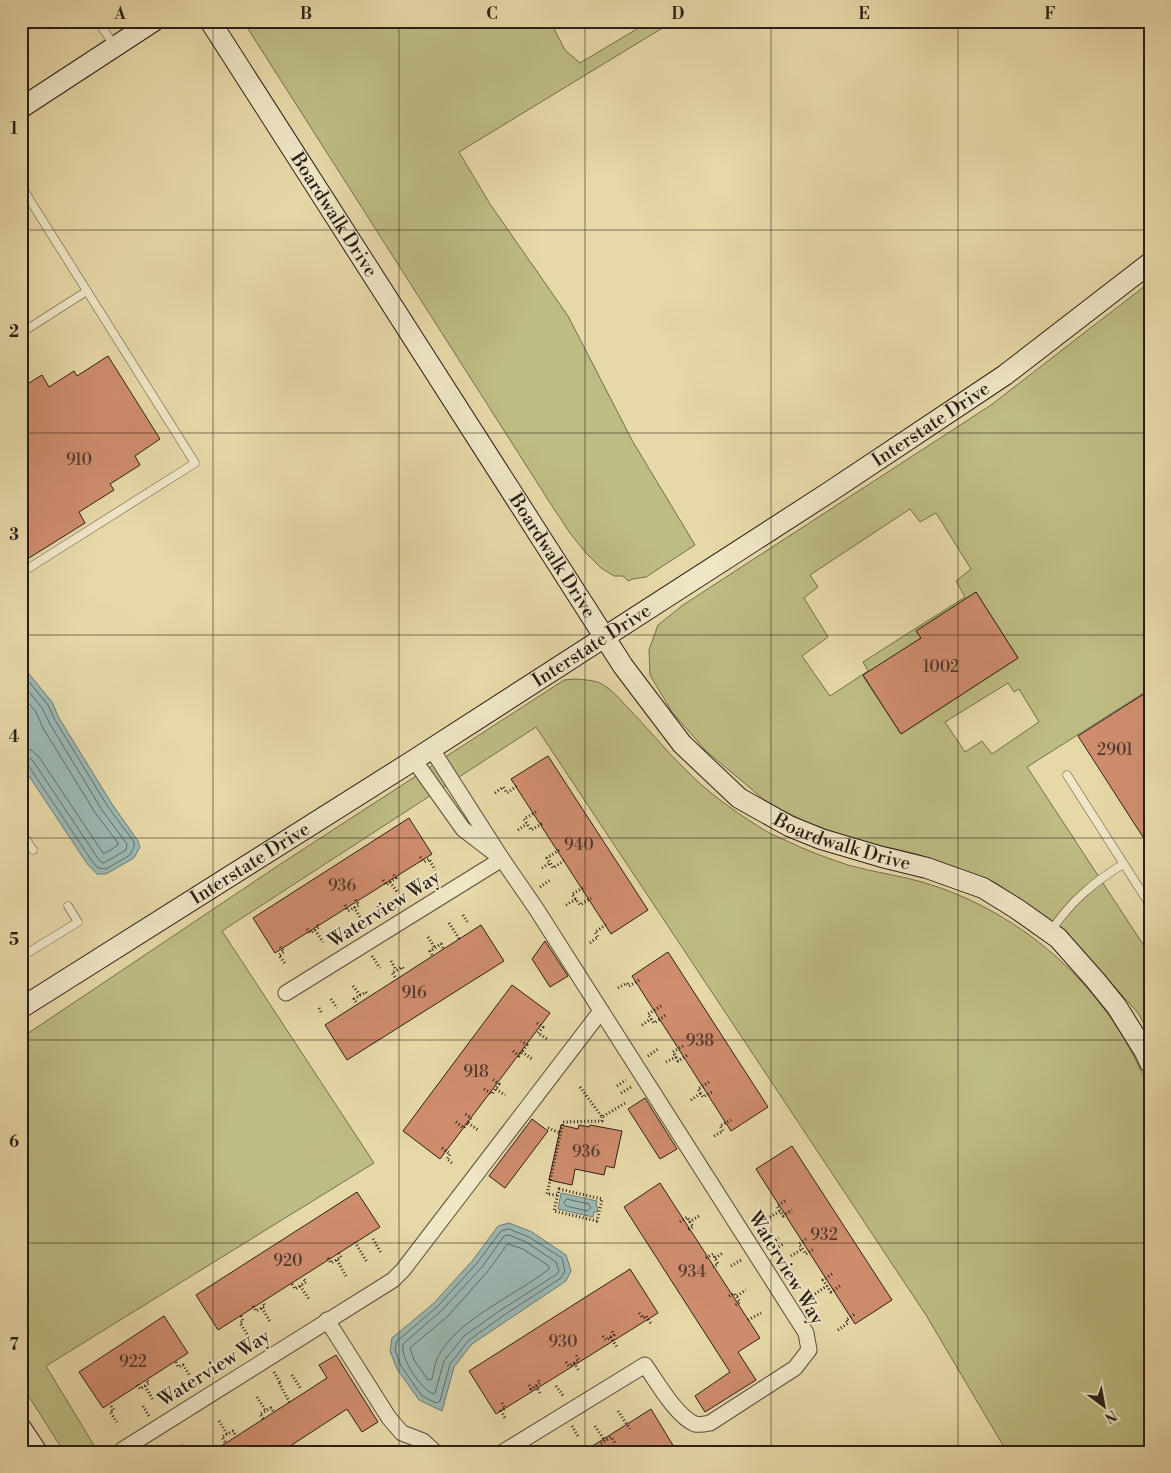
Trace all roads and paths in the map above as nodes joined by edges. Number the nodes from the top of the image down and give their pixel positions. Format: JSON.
{"nodes":[{"id":1,"x":36,"y":21,"type":"edge"},
{"id":2,"x":98,"y":21,"type":"edge"},
{"id":3,"x":154,"y":21,"type":"edge"},
{"id":4,"x":210,"y":21,"type":"edge"},
{"id":5,"x":21,"y":30,"type":"edge"},
{"id":6,"x":114,"y":47,"type":"junction"},
{"id":7,"x":21,"y":108,"type":"edge"},
{"id":8,"x":21,"y":186,"type":"edge"},
{"id":9,"x":1150,"y":263,"type":"edge"},
{"id":10,"x":87,"y":291,"type":"junction"},
{"id":11,"x":21,"y":333,"type":"edge"},
{"id":12,"x":21,"y":573,"type":"edge"},
{"id":13,"x":605,"y":637,"type":"junction"},
{"id":14,"x":431,"y":748,"type":"junction"},
{"id":15,"x":414,"y":760,"type":"junction"},
{"id":16,"x":1067,"y":775,"type":"dead end"},
{"id":17,"x":518,"y":786,"type":"dead end"},
{"id":18,"x":495,"y":794,"type":"dead end"},
{"id":19,"x":536,"y":812,"type":"dead end"},
{"id":20,"x":543,"y":822,"type":"dead end"},
{"id":21,"x":528,"y":824,"type":"junction"},
{"id":22,"x":518,"y":830,"type":"dead end"},
{"id":23,"x":21,"y":832,"type":"edge"},
{"id":24,"x":33,"y":850,"type":"dead end"},
{"id":25,"x":559,"y":850,"type":"dead end"},
{"id":26,"x":420,"y":857,"type":"dead end"},
{"id":27,"x":502,"y":859,"type":"junction"},
{"id":28,"x":565,"y":860,"type":"dead end"},
{"id":29,"x":550,"y":863,"type":"junction"},
{"id":30,"x":1123,"y":864,"type":"junction"},
{"id":31,"x":542,"y":868,"type":"dead end"},
{"id":32,"x":435,"y":870,"type":"dead end"},
{"id":33,"x":393,"y":874,"type":"dead end"},
{"id":34,"x":383,"y":880,"type":"dead end"},
{"id":35,"x":390,"y":882,"type":"junction"},
{"id":36,"x":583,"y":888,"type":"dead end"},
{"id":37,"x":398,"y":893,"type":"dead end"},
{"id":38,"x":591,"y":898,"type":"dead end"},
{"id":39,"x":355,"y":899,"type":"dead end"},
{"id":40,"x":576,"y":900,"type":"junction"},
{"id":41,"x":345,"y":905,"type":"dead end"},
{"id":42,"x":1150,"y":905,"type":"edge"},
{"id":43,"x":68,"y":906,"type":"dead end"},
{"id":44,"x":566,"y":906,"type":"dead end"},
{"id":45,"x":354,"y":907,"type":"junction"},
{"id":46,"x":463,"y":915,"type":"dead end"},
{"id":47,"x":360,"y":917,"type":"dead end"},
{"id":48,"x":316,"y":923,"type":"dead end"},
{"id":49,"x":450,"y":923,"type":"dead end"},
{"id":50,"x":468,"y":923,"type":"dead end"},
{"id":51,"x":607,"y":924,"type":"dead end"},
{"id":52,"x":308,"y":929,"type":"dead end"},
{"id":53,"x":315,"y":930,"type":"junction"},
{"id":54,"x":1050,"y":932,"type":"junction"},
{"id":55,"x":428,"y":937,"type":"dead end"},
{"id":56,"x":460,"y":940,"type":"dead end"},
{"id":57,"x":323,"y":942,"type":"dead end"},
{"id":58,"x":590,"y":943,"type":"dead end"},
{"id":59,"x":280,"y":947,"type":"dead end"},
{"id":60,"x":435,"y":948,"type":"junction"},
{"id":61,"x":443,"y":948,"type":"dead end"},
{"id":62,"x":432,"y":955,"type":"dead end"},
{"id":63,"x":21,"y":957,"type":"edge"},
{"id":64,"x":391,"y":961,"type":"dead end"},
{"id":65,"x":286,"y":965,"type":"dead end"},
{"id":66,"x":396,"y":970,"type":"junction"},
{"id":67,"x":404,"y":970,"type":"dead end"},
{"id":68,"x":395,"y":977,"type":"dead end"},
{"id":69,"x":641,"y":979,"type":"dead end"},
{"id":70,"x":353,"y":986,"type":"dead end"},
{"id":71,"x":618,"y":988,"type":"dead end"},
{"id":72,"x":286,"y":993,"type":"dead end"},
{"id":73,"x":360,"y":995,"type":"junction"},
{"id":74,"x":368,"y":995,"type":"dead end"},
{"id":75,"x":331,"y":999,"type":"dead end"},
{"id":76,"x":356,"y":1002,"type":"dead end"},
{"id":77,"x":661,"y":1006,"type":"dead end"},
{"id":78,"x":21,"y":1008,"type":"edge"},
{"id":79,"x":318,"y":1008,"type":"dead end"},
{"id":80,"x":337,"y":1008,"type":"dead end"},
{"id":81,"x":601,"y":1011,"type":"junction"},
{"id":82,"x":322,"y":1014,"type":"dead end"},
{"id":83,"x":666,"y":1015,"type":"dead end"},
{"id":84,"x":651,"y":1019,"type":"junction"},
{"id":85,"x":537,"y":1023,"type":"dead end"},
{"id":86,"x":642,"y":1025,"type":"dead end"},
{"id":87,"x":547,"y":1039,"type":"dead end"},
{"id":88,"x":521,"y":1041,"type":"dead end"},
{"id":89,"x":684,"y":1046,"type":"dead end"},
{"id":90,"x":513,"y":1051,"type":"dead end"},
{"id":91,"x":522,"y":1052,"type":"junction"},
{"id":92,"x":689,"y":1054,"type":"dead end"},
{"id":93,"x":676,"y":1057,"type":"junction"},
{"id":94,"x":532,"y":1059,"type":"dead end"},
{"id":95,"x":666,"y":1062,"type":"dead end"},
{"id":96,"x":1150,"y":1062,"type":"edge"},
{"id":97,"x":492,"y":1080,"type":"dead end"},
{"id":98,"x":709,"y":1082,"type":"dead end"},
{"id":99,"x":580,"y":1087,"type":"dead end"},
{"id":100,"x":484,"y":1089,"type":"dead end"},
{"id":101,"x":496,"y":1089,"type":"junction"},
{"id":102,"x":714,"y":1091,"type":"dead end"},
{"id":103,"x":701,"y":1093,"type":"junction"},
{"id":104,"x":505,"y":1095,"type":"dead end"},
{"id":105,"x":691,"y":1100,"type":"dead end"},
{"id":106,"x":627,"y":1102,"type":"dead end"},
{"id":107,"x":464,"y":1113,"type":"dead end"},
{"id":108,"x":602,"y":1117,"type":"junction"},
{"id":109,"x":731,"y":1120,"type":"dead end"},
{"id":110,"x":456,"y":1122,"type":"dead end"},
{"id":111,"x":468,"y":1123,"type":"junction"},
{"id":112,"x":548,"y":1128,"type":"dead end"},
{"id":113,"x":478,"y":1130,"type":"dead end"},
{"id":114,"x":560,"y":1133,"type":"junction"},
{"id":115,"x":714,"y":1136,"type":"dead end"},
{"id":116,"x":442,"y":1148,"type":"dead end"},
{"id":117,"x":453,"y":1164,"type":"dead end"},
{"id":118,"x":557,"y":1196,"type":"junction"},
{"id":119,"x":785,"y":1201,"type":"dead end"},
{"id":120,"x":792,"y":1210,"type":"dead end"},
{"id":121,"x":780,"y":1211,"type":"junction"},
{"id":122,"x":699,"y":1216,"type":"dead end"},
{"id":123,"x":766,"y":1219,"type":"dead end"},
{"id":124,"x":680,"y":1222,"type":"dead end"},
{"id":125,"x":689,"y":1222,"type":"junction"},
{"id":126,"x":687,"y":1230,"type":"dead end"},
{"id":127,"x":373,"y":1239,"type":"dead end"},
{"id":128,"x":806,"y":1239,"type":"dead end"},
{"id":129,"x":356,"y":1242,"type":"dead end"},
{"id":130,"x":802,"y":1249,"type":"junction"},
{"id":131,"x":814,"y":1249,"type":"dead end"},
{"id":132,"x":338,"y":1252,"type":"dead end"},
{"id":133,"x":381,"y":1253,"type":"dead end"},
{"id":134,"x":723,"y":1253,"type":"dead end"},
{"id":135,"x":791,"y":1256,"type":"dead end"},
{"id":136,"x":328,"y":1258,"type":"dead end"},
{"id":137,"x":706,"y":1258,"type":"dead end"},
{"id":138,"x":715,"y":1258,"type":"junction"},
{"id":139,"x":337,"y":1260,"type":"junction"},
{"id":140,"x":368,"y":1262,"type":"dead end"},
{"id":141,"x":713,"y":1267,"type":"dead end"},
{"id":142,"x":832,"y":1274,"type":"dead end"},
{"id":143,"x":346,"y":1276,"type":"dead end"},
{"id":144,"x":303,"y":1278,"type":"dead end"},
{"id":145,"x":292,"y":1284,"type":"dead end"},
{"id":146,"x":300,"y":1286,"type":"junction"},
{"id":147,"x":827,"y":1286,"type":"junction"},
{"id":148,"x":840,"y":1286,"type":"dead end"},
{"id":149,"x":746,"y":1290,"type":"dead end"},
{"id":150,"x":815,"y":1294,"type":"dead end"},
{"id":151,"x":729,"y":1296,"type":"dead end"},
{"id":152,"x":737,"y":1296,"type":"junction"},
{"id":153,"x":309,"y":1299,"type":"dead end"},
{"id":154,"x":263,"y":1302,"type":"dead end"},
{"id":155,"x":253,"y":1306,"type":"dead end"},
{"id":156,"x":734,"y":1306,"type":"dead end"},
{"id":157,"x":262,"y":1308,"type":"junction"},
{"id":158,"x":639,"y":1313,"type":"dead end"},
{"id":159,"x":760,"y":1313,"type":"dead end"},
{"id":160,"x":856,"y":1313,"type":"dead end"},
{"id":161,"x":241,"y":1316,"type":"dead end"},
{"id":162,"x":327,"y":1320,"type":"junction"},
{"id":163,"x":748,"y":1320,"type":"dead end"},
{"id":164,"x":271,"y":1323,"type":"dead end"},
{"id":165,"x":652,"y":1325,"type":"dead end"},
{"id":166,"x":838,"y":1330,"type":"dead end"},
{"id":167,"x":612,"y":1331,"type":"dead end"},
{"id":168,"x":603,"y":1336,"type":"dead end"},
{"id":169,"x":249,"y":1337,"type":"dead end"},
{"id":170,"x":610,"y":1337,"type":"junction"},
{"id":171,"x":617,"y":1347,"type":"dead end"},
{"id":172,"x":576,"y":1355,"type":"dead end"},
{"id":173,"x":176,"y":1362,"type":"dead end"},
{"id":174,"x":566,"y":1362,"type":"dead end"},
{"id":175,"x":574,"y":1363,"type":"junction"},
{"id":176,"x":579,"y":1371,"type":"dead end"},
{"id":177,"x":292,"y":1375,"type":"dead end"},
{"id":178,"x":190,"y":1376,"type":"dead end"},
{"id":179,"x":146,"y":1379,"type":"dead end"},
{"id":180,"x":538,"y":1379,"type":"dead end"},
{"id":181,"x":279,"y":1383,"type":"dead end"},
{"id":182,"x":137,"y":1385,"type":"dead end"},
{"id":183,"x":529,"y":1385,"type":"dead end"},
{"id":184,"x":144,"y":1386,"type":"junction"},
{"id":185,"x":536,"y":1386,"type":"junction"},
{"id":186,"x":301,"y":1389,"type":"dead end"},
{"id":187,"x":541,"y":1395,"type":"dead end"},
{"id":188,"x":257,"y":1397,"type":"dead end"},
{"id":189,"x":153,"y":1400,"type":"dead end"},
{"id":190,"x":290,"y":1403,"type":"dead end"},
{"id":191,"x":502,"y":1403,"type":"dead end"},
{"id":192,"x":111,"y":1406,"type":"dead end"},
{"id":193,"x":266,"y":1411,"type":"junction"},
{"id":194,"x":618,"y":1411,"type":"dead end"},
{"id":195,"x":274,"y":1412,"type":"dead end"},
{"id":196,"x":506,"y":1418,"type":"dead end"},
{"id":197,"x":263,"y":1419,"type":"dead end"},
{"id":198,"x":219,"y":1421,"type":"dead end"},
{"id":199,"x":117,"y":1422,"type":"dead end"},
{"id":200,"x":595,"y":1426,"type":"dead end"},
{"id":201,"x":21,"y":1428,"type":"edge"},
{"id":202,"x":630,"y":1430,"type":"dead end"},
{"id":203,"x":227,"y":1434,"type":"junction"},
{"id":204,"x":236,"y":1436,"type":"dead end"},
{"id":205,"x":605,"y":1441,"type":"junction"},
{"id":206,"x":225,"y":1442,"type":"dead end"},
{"id":207,"x":616,"y":1444,"type":"dead end"},
{"id":208,"x":181,"y":1445,"type":"dead end"},
{"id":209,"x":122,"y":1450,"type":"dead end"},
{"id":210,"x":37,"y":1452,"type":"edge"},
{"id":211,"x":185,"y":1452,"type":"edge"},
{"id":212,"x":436,"y":1452,"type":"edge"},
{"id":213,"x":503,"y":1452,"type":"edge"},
{"id":214,"x":605,"y":1452,"type":"edge"}],
"edges":[{"from":1,"to":5,"type":"lane"},
{"from":2,"to":6,"type":"lane"},
{"from":3,"to":6,"type":"street"},
{"from":4,"to":13,"type":"street","name":"Boardwalk Drive"},
{"from":6,"to":7,"type":"street"},
{"from":8,"to":10,"type":"lane"},
{"from":9,"to":13,"type":"street","name":"Interstate Drive"},
{"from":10,"to":11,"type":"lane"},
{"from":10,"to":12,"type":"lane"},
{"from":13,"to":14,"type":"street","name":"Interstate Drive"},
{"from":13,"to":54,"type":"street","name":"Boardwalk Drive"},
{"from":14,"to":15,"type":"street","name":"Interstate Drive"},
{"from":14,"to":27,"type":"street","name":"Waterview Way"},
{"from":15,"to":27,"type":"street","name":"Waterview Way"},
{"from":15,"to":78,"type":"street","name":"Interstate Drive"},
{"from":16,"to":30,"type":"lane"},
{"from":17,"to":18,"type":"path"},
{"from":19,"to":21,"type":"path"},
{"from":20,"to":21,"type":"path"},
{"from":21,"to":22,"type":"path"},
{"from":23,"to":24,"type":"lane"},
{"from":25,"to":29,"type":"path"},
{"from":26,"to":32,"type":"path"},
{"from":27,"to":72,"type":"street","name":"Waterview Way"},
{"from":27,"to":81,"type":"street","name":"Waterview Way"},
{"from":28,"to":29,"type":"path"},
{"from":29,"to":31,"type":"path"},
{"from":30,"to":42,"type":"lane"},
{"from":30,"to":54,"type":"lane"},
{"from":33,"to":35,"type":"path"},
{"from":34,"to":35,"type":"path"},
{"from":35,"to":37,"type":"path"},
{"from":36,"to":40,"type":"path"},
{"from":38,"to":40,"type":"path"},
{"from":39,"to":45,"type":"path"},
{"from":40,"to":44,"type":"path"},
{"from":41,"to":45,"type":"path"},
{"from":43,"to":63,"type":"lane"},
{"from":45,"to":47,"type":"path"},
{"from":46,"to":50,"type":"path"},
{"from":48,"to":53,"type":"path"},
{"from":49,"to":56,"type":"path"},
{"from":51,"to":58,"type":"path"},
{"from":52,"to":53,"type":"path"},
{"from":53,"to":57,"type":"path"},
{"from":54,"to":96,"type":"street","name":"Boardwalk Drive"},
{"from":55,"to":60,"type":"path"},
{"from":59,"to":65,"type":"path"},
{"from":60,"to":61,"type":"path"},
{"from":60,"to":62,"type":"path"},
{"from":64,"to":66,"type":"path"},
{"from":66,"to":67,"type":"path"},
{"from":66,"to":68,"type":"path"},
{"from":69,"to":71,"type":"path"},
{"from":70,"to":73,"type":"path"},
{"from":73,"to":74,"type":"path"},
{"from":73,"to":76,"type":"path"},
{"from":75,"to":80,"type":"path"},
{"from":77,"to":84,"type":"path"},
{"from":79,"to":82,"type":"path"},
{"from":81,"to":162,"type":"street","name":"Waterview Way"},
{"from":81,"to":213,"type":"street","name":"Waterview Way"},
{"from":83,"to":84,"type":"path"},
{"from":84,"to":86,"type":"path"},
{"from":85,"to":87,"type":"path"},
{"from":88,"to":91,"type":"path"},
{"from":89,"to":93,"type":"path"},
{"from":90,"to":91,"type":"path"},
{"from":91,"to":94,"type":"path"},
{"from":92,"to":93,"type":"path"},
{"from":93,"to":95,"type":"path"},
{"from":97,"to":101,"type":"path"},
{"from":98,"to":103,"type":"path"},
{"from":99,"to":108,"type":"path"},
{"from":100,"to":101,"type":"path"},
{"from":101,"to":104,"type":"path"},
{"from":102,"to":103,"type":"path"},
{"from":103,"to":105,"type":"path"},
{"from":106,"to":108,"type":"path"},
{"from":107,"to":111,"type":"path"},
{"from":108,"to":114,"type":"path"},
{"from":109,"to":115,"type":"path"},
{"from":110,"to":111,"type":"path"},
{"from":111,"to":113,"type":"path"},
{"from":112,"to":114,"type":"path"},
{"from":114,"to":118,"type":"path"},
{"from":116,"to":117,"type":"path"},
{"from":118,"to":118,"type":"path"},
{"from":119,"to":121,"type":"path"},
{"from":120,"to":121,"type":"path"},
{"from":121,"to":123,"type":"path"},
{"from":122,"to":125,"type":"path"},
{"from":124,"to":125,"type":"path"},
{"from":125,"to":126,"type":"path"},
{"from":127,"to":133,"type":"path"},
{"from":128,"to":130,"type":"path"},
{"from":129,"to":140,"type":"path"},
{"from":130,"to":131,"type":"path"},
{"from":130,"to":135,"type":"path"},
{"from":132,"to":139,"type":"path"},
{"from":134,"to":138,"type":"path"},
{"from":136,"to":139,"type":"path"},
{"from":137,"to":138,"type":"path"},
{"from":138,"to":141,"type":"path"},
{"from":139,"to":143,"type":"path"},
{"from":142,"to":147,"type":"path"},
{"from":144,"to":146,"type":"path"},
{"from":145,"to":146,"type":"path"},
{"from":146,"to":153,"type":"path"},
{"from":147,"to":148,"type":"path"},
{"from":147,"to":150,"type":"path"},
{"from":149,"to":152,"type":"path"},
{"from":151,"to":152,"type":"path"},
{"from":152,"to":156,"type":"path"},
{"from":154,"to":157,"type":"path"},
{"from":155,"to":157,"type":"path"},
{"from":157,"to":164,"type":"path"},
{"from":158,"to":165,"type":"path"},
{"from":159,"to":163,"type":"path"},
{"from":160,"to":166,"type":"path"},
{"from":161,"to":169,"type":"path"},
{"from":162,"to":209,"type":"street","name":"Waterview Way"},
{"from":162,"to":212,"type":"street"},
{"from":167,"to":170,"type":"path"},
{"from":168,"to":170,"type":"path"},
{"from":170,"to":171,"type":"path"},
{"from":172,"to":175,"type":"path"},
{"from":173,"to":178,"type":"path"},
{"from":174,"to":175,"type":"path"},
{"from":175,"to":176,"type":"path"},
{"from":177,"to":186,"type":"path"},
{"from":179,"to":184,"type":"path"},
{"from":180,"to":185,"type":"path"},
{"from":181,"to":190,"type":"path"},
{"from":182,"to":184,"type":"path"},
{"from":183,"to":185,"type":"path"},
{"from":184,"to":189,"type":"path"},
{"from":185,"to":187,"type":"path"},
{"from":188,"to":193,"type":"path"},
{"from":191,"to":196,"type":"path"},
{"from":192,"to":199,"type":"path"},
{"from":193,"to":195,"type":"path"},
{"from":193,"to":197,"type":"path"},
{"from":194,"to":202,"type":"path"},
{"from":198,"to":203,"type":"path"},
{"from":200,"to":205,"type":"path"},
{"from":201,"to":210,"type":"street"},
{"from":203,"to":204,"type":"path"},
{"from":203,"to":206,"type":"path"},
{"from":205,"to":207,"type":"path"},
{"from":205,"to":214,"type":"path"},
{"from":208,"to":211,"type":"path"}]}
